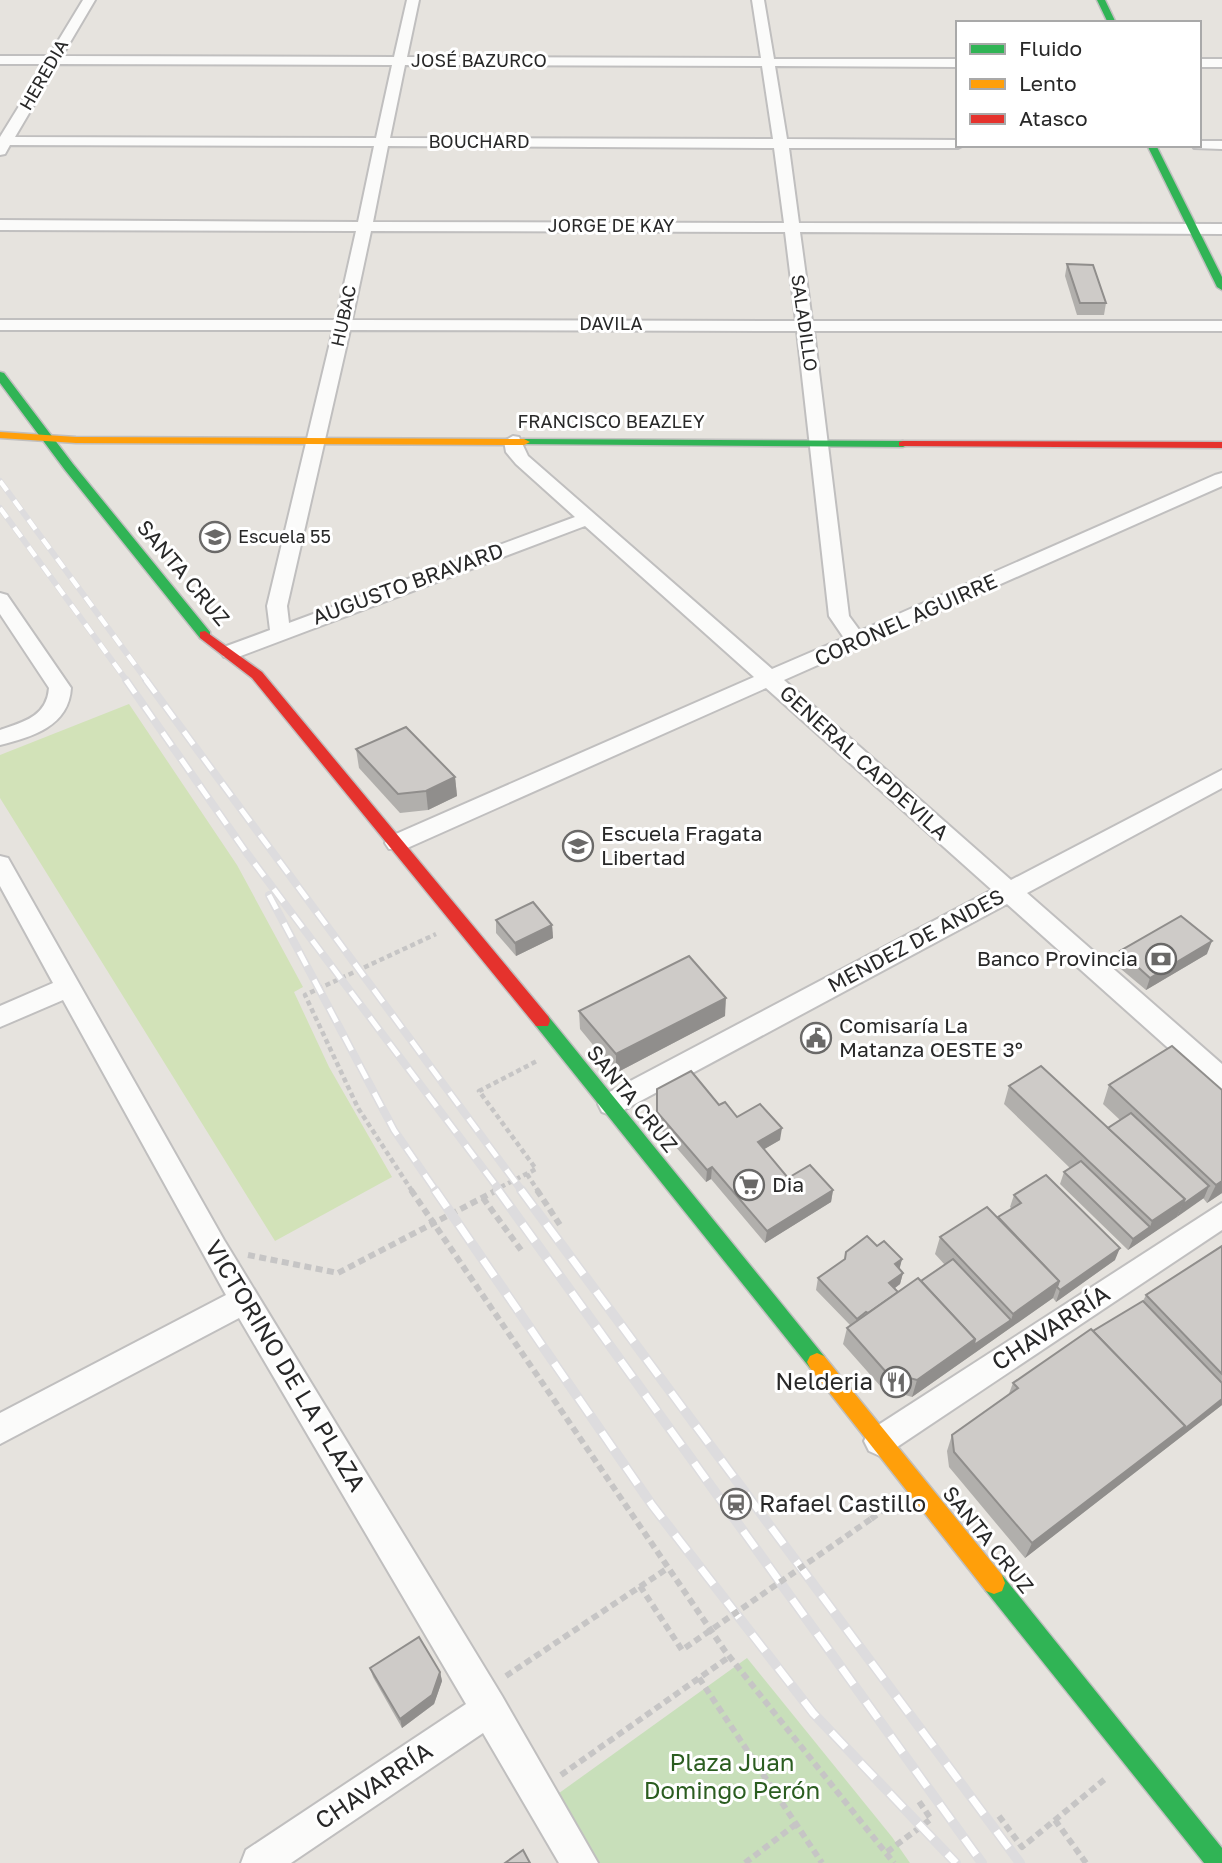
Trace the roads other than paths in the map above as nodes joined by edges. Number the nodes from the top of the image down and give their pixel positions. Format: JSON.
{"nodes":[{"id":1,"x":89,"y":0,"type":"edge"},
{"id":2,"x":413,"y":0,"type":"edge"},
{"id":3,"x":758,"y":0,"type":"edge"},
{"id":4,"x":1101,"y":0,"type":"edge"},
{"id":5,"x":1111,"y":21,"type":"edge"},
{"id":6,"x":0,"y":60,"type":"edge"},
{"id":7,"x":51,"y":60,"type":"junction"},
{"id":8,"x":400,"y":61,"type":"junction"},
{"id":9,"x":768,"y":62,"type":"junction"},
{"id":10,"x":956,"y":62,"type":"edge"},
{"id":11,"x":1201,"y":63,"type":"edge"},
{"id":12,"x":1222,"y":63,"type":"edge"},
{"id":13,"x":383,"y":142,"type":"junction"},
{"id":14,"x":781,"y":144,"type":"junction"},
{"id":15,"x":956,"y":144,"type":"edge"},
{"id":16,"x":2,"y":145,"type":"edge"},
{"id":17,"x":1201,"y":145,"type":"edge"},
{"id":18,"x":1222,"y":145,"type":"edge"},
{"id":19,"x":1152,"y":147,"type":"edge"},
{"id":20,"x":0,"y":225,"type":"edge"},
{"id":21,"x":363,"y":226,"type":"junction"},
{"id":22,"x":791,"y":227,"type":"junction"},
{"id":23,"x":1193,"y":228,"type":"junction"},
{"id":24,"x":1218,"y":228,"type":"edge"},
{"id":25,"x":1222,"y":288,"type":"edge"},
{"id":26,"x":344,"y":324,"type":"junction"},
{"id":27,"x":803,"y":324,"type":"junction"},
{"id":28,"x":0,"y":325,"type":"edge"},
{"id":29,"x":1222,"y":326,"type":"edge"},
{"id":30,"x":0,"y":375,"type":"edge"},
{"id":31,"x":0,"y":435,"type":"edge"},
{"id":32,"x":49,"y":438,"type":"junction"},
{"id":33,"x":316,"y":439,"type":"junction"},
{"id":34,"x":513,"y":441,"type":"junction"},
{"id":35,"x":821,"y":441,"type":"junction"},
{"id":36,"x":1222,"y":445,"type":"edge"},
{"id":37,"x":1222,"y":479,"type":"edge"},
{"id":38,"x":587,"y":519,"type":"junction"},
{"id":39,"x":0,"y":599,"type":"edge"},
{"id":40,"x":280,"y":632,"type":"junction"},
{"id":41,"x":858,"y":642,"type":"junction"},
{"id":42,"x":230,"y":652,"type":"junction"},
{"id":43,"x":772,"y":680,"type":"junction"},
{"id":44,"x":0,"y":738,"type":"edge"},
{"id":45,"x":1222,"y":778,"type":"edge"},
{"id":46,"x":397,"y":843,"type":"junction"},
{"id":47,"x":0,"y":864,"type":"edge"},
{"id":48,"x":1009,"y":892,"type":"junction"},
{"id":49,"x":70,"y":986,"type":"junction"},
{"id":50,"x":0,"y":1017,"type":"edge"},
{"id":51,"x":1222,"y":1080,"type":"edge"},
{"id":52,"x":611,"y":1104,"type":"junction"},
{"id":53,"x":1222,"y":1215,"type":"edge"},
{"id":54,"x":246,"y":1299,"type":"junction"},
{"id":55,"x":0,"y":1429,"type":"edge"},
{"id":56,"x":880,"y":1441,"type":"junction"},
{"id":57,"x":484,"y":1701,"type":"junction"},
{"id":58,"x":259,"y":1863,"type":"edge"},
{"id":59,"x":580,"y":1863,"type":"edge"},
{"id":60,"x":1219,"y":1863,"type":"edge"}],
"edges":[{"from":1,"to":7,"type":"street","name":"HEREDIA"},
{"from":2,"to":8,"type":"street","name":"HUBAC"},
{"from":3,"to":9,"type":"street","name":"SALADILLO"},
{"from":4,"to":5,"type":"street"},
{"from":6,"to":7,"type":"street","name":"JOSÉ BAZURCO"},
{"from":7,"to":8,"type":"street","name":"JOSÉ BAZURCO"},
{"from":7,"to":16,"type":"street","name":"HEREDIA"},
{"from":8,"to":9,"type":"street","name":"JOSÉ BAZURCO"},
{"from":8,"to":13,"type":"street","name":"HUBAC"},
{"from":9,"to":10,"type":"street","name":"JOSÉ BAZURCO"},
{"from":9,"to":14,"type":"street","name":"SALADILLO"},
{"from":11,"to":12,"type":"street"},
{"from":13,"to":14,"type":"street","name":"BOUCHARD"},
{"from":13,"to":16,"type":"street","name":"BOUCHARD"},
{"from":13,"to":21,"type":"street","name":"HUBAC"},
{"from":14,"to":15,"type":"street","name":"BOUCHARD"},
{"from":14,"to":22,"type":"street","name":"SALADILLO"},
{"from":17,"to":18,"type":"street"},
{"from":19,"to":23,"type":"street"},
{"from":20,"to":21,"type":"street","name":"JORGE DE KAY"},
{"from":21,"to":22,"type":"street","name":"JORGE DE KAY"},
{"from":21,"to":26,"type":"street","name":"HUBAC"},
{"from":22,"to":23,"type":"street","name":"JORGE DE KAY"},
{"from":22,"to":27,"type":"street","name":"SALADILLO"},
{"from":23,"to":24,"type":"street","name":"JORGE DE KAY"},
{"from":23,"to":25,"type":"street"},
{"from":26,"to":27,"type":"street","name":"DAVILA"},
{"from":26,"to":28,"type":"street","name":"DAVILA"},
{"from":26,"to":33,"type":"street","name":"HUBAC"},
{"from":27,"to":29,"type":"street","name":"DAVILA"},
{"from":27,"to":35,"type":"street","name":"SALADILLO"},
{"from":30,"to":32,"type":"street","name":"SANTA CRUZ"},
{"from":31,"to":32,"type":"street","name":"FRANCISCO BEAZLEY"},
{"from":32,"to":33,"type":"street","name":"FRANCISCO BEAZLEY"},
{"from":32,"to":42,"type":"street","name":"SANTA CRUZ"},
{"from":33,"to":34,"type":"street","name":"FRANCISCO BEAZLEY"},
{"from":33,"to":40,"type":"street","name":"HUBAC"},
{"from":34,"to":35,"type":"street","name":"FRANCISCO BEAZLEY"},
{"from":34,"to":38,"type":"street","name":"GENERAL CAPDEVILA"},
{"from":35,"to":36,"type":"street","name":"FRANCISCO BEAZLEY"},
{"from":35,"to":41,"type":"street","name":"SALADILLO"},
{"from":37,"to":41,"type":"street","name":"CORONEL AGUIRRE"},
{"from":38,"to":40,"type":"street","name":"AUGUSTO BRAVARD"},
{"from":38,"to":43,"type":"street","name":"GENERAL CAPDEVILA"},
{"from":39,"to":44,"type":"street"},
{"from":40,"to":42,"type":"street","name":"AUGUSTO BRAVARD"},
{"from":41,"to":43,"type":"street","name":"CORONEL AGUIRRE"},
{"from":42,"to":46,"type":"street","name":"SANTA CRUZ"},
{"from":43,"to":46,"type":"street","name":"CORONEL AGUIRRE"},
{"from":43,"to":48,"type":"street","name":"GENERAL CAPDEVILA"},
{"from":45,"to":48,"type":"street","name":"MENDEZ DE ANDES"},
{"from":46,"to":52,"type":"street","name":"SANTA CRUZ"},
{"from":47,"to":49,"type":"street","name":"VICTORINO DE LA PLAZA"},
{"from":48,"to":51,"type":"street","name":"GENERAL CAPDEVILA"},
{"from":48,"to":52,"type":"street","name":"MENDEZ DE ANDES"},
{"from":49,"to":50,"type":"street"},
{"from":49,"to":54,"type":"street","name":"VICTORINO DE LA PLAZA"},
{"from":52,"to":56,"type":"street","name":"SANTA CRUZ"},
{"from":53,"to":56,"type":"street","name":"CHAVARRÍA"},
{"from":54,"to":55,"type":"street"},
{"from":54,"to":57,"type":"street","name":"VICTORINO DE LA PLAZA"},
{"from":56,"to":60,"type":"street","name":"SANTA CRUZ"},
{"from":57,"to":58,"type":"street","name":"CHAVARRÍA"},
{"from":57,"to":59,"type":"street","name":"VICTORINO DE LA PLAZA"}]}
